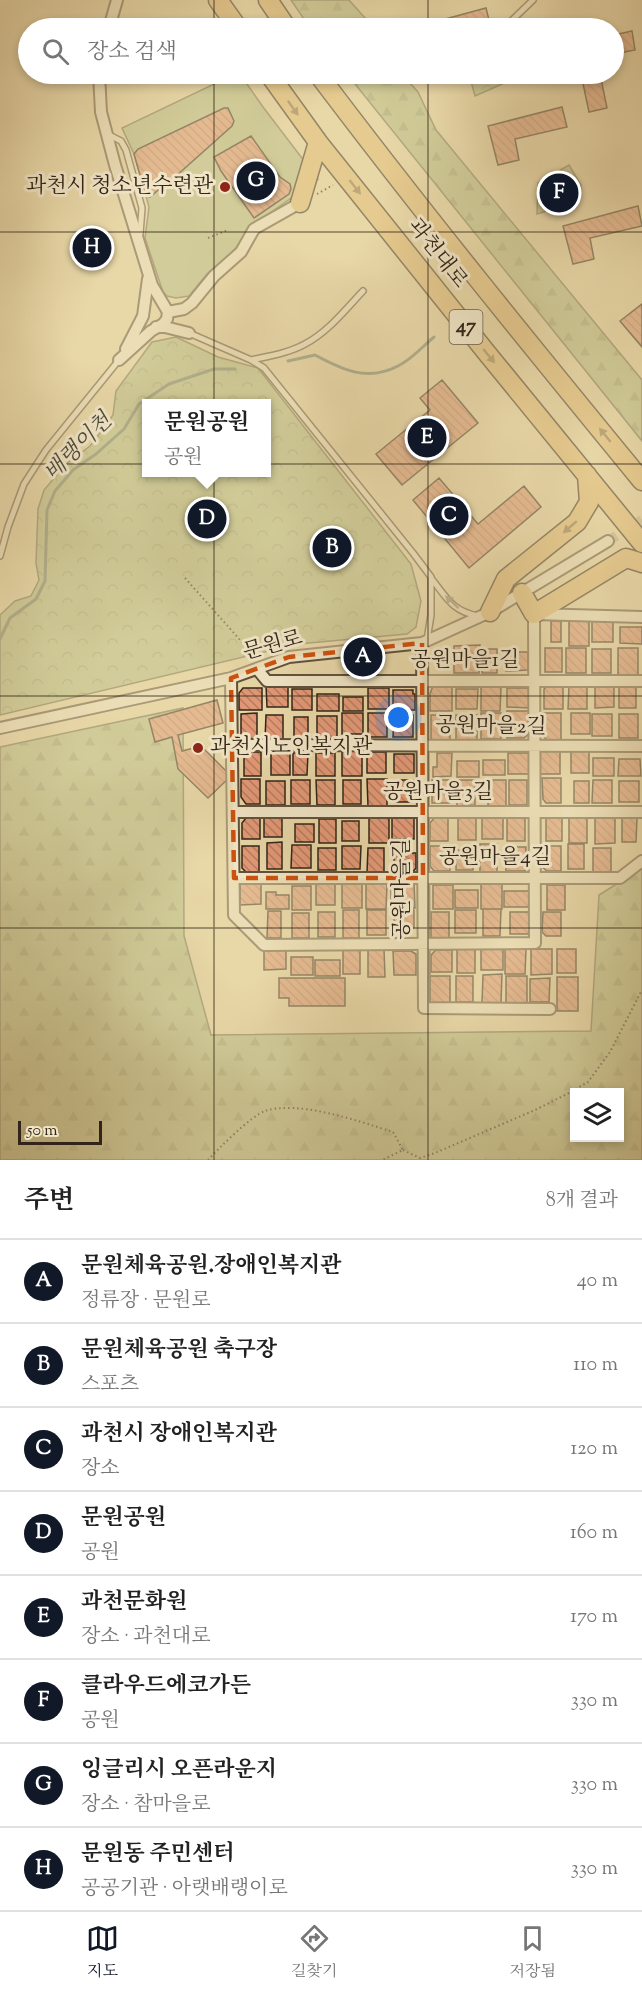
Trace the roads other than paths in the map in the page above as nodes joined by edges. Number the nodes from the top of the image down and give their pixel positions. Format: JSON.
{"nodes":[{"id":1,"x":117,"y":0,"type":"edge"},
{"id":2,"x":218,"y":0,"type":"edge"},
{"id":3,"x":268,"y":0,"type":"edge"},
{"id":4,"x":533,"y":0,"type":"edge"},
{"id":5,"x":112,"y":18,"type":"edge"},
{"id":6,"x":231,"y":18,"type":"edge"},
{"id":7,"x":280,"y":18,"type":"edge"},
{"id":8,"x":514,"y":18,"type":"edge"},
{"id":9,"x":100,"y":84,"type":"edge"},
{"id":10,"x":276,"y":84,"type":"edge"},
{"id":11,"x":326,"y":84,"type":"edge"},
{"id":12,"x":318,"y":142,"type":"junction"},
{"id":13,"x":300,"y":203,"type":"joint"},
{"id":14,"x":148,"y":276,"type":"junction"},
{"id":15,"x":363,"y":291,"type":"dead end"},
{"id":16,"x":166,"y":310,"type":"junction"},
{"id":17,"x":143,"y":312,"type":"junction"},
{"id":18,"x":158,"y":327,"type":"junction"},
{"id":19,"x":189,"y":333,"type":"junction"},
{"id":20,"x":119,"y":360,"type":"junction"},
{"id":21,"x":251,"y":360,"type":"junction"},
{"id":22,"x":587,"y":475,"type":"junction"},
{"id":23,"x":642,"y":481,"type":"edge"},
{"id":24,"x":608,"y":541,"type":"tunnel mouth"},
{"id":25,"x":642,"y":543,"type":"edge"},
{"id":26,"x":0,"y":556,"type":"edge"},
{"id":27,"x":642,"y":563,"type":"edge"},
{"id":28,"x":431,"y":577,"type":"junction"},
{"id":29,"x":522,"y":593,"type":"junction"},
{"id":30,"x":485,"y":614,"type":"junction"},
{"id":31,"x":534,"y":614,"type":"junction"},
{"id":32,"x":642,"y":616,"type":"edge"},
{"id":33,"x":424,"y":642,"type":"junction"},
{"id":34,"x":261,"y":668,"type":"junction"},
{"id":35,"x":231,"y":678,"type":"junction"},
{"id":36,"x":535,"y":680,"type":"junction"},
{"id":37,"x":422,"y":681,"type":"junction"},
{"id":38,"x":642,"y":681,"type":"edge"},
{"id":39,"x":0,"y":728,"type":"edge"},
{"id":40,"x":232,"y":745,"type":"junction"},
{"id":41,"x":422,"y":745,"type":"junction"},
{"id":42,"x":642,"y":746,"type":"edge"},
{"id":43,"x":535,"y":747,"type":"junction"},
{"id":44,"x":233,"y":812,"type":"junction"},
{"id":45,"x":422,"y":812,"type":"junction"},
{"id":46,"x":642,"y":812,"type":"edge"},
{"id":47,"x":535,"y":813,"type":"junction"},
{"id":48,"x":642,"y":861,"type":"edge"},
{"id":49,"x":234,"y":878,"type":"junction"},
{"id":50,"x":423,"y":878,"type":"junction"},
{"id":51,"x":534,"y":878,"type":"junction"},
{"id":52,"x":423,"y":944,"type":"junction"},
{"id":53,"x":550,"y":1009,"type":"dead end"}],
"edges":[{"from":1,"to":5,"type":"street"},
{"from":2,"to":6,"type":"highway"},
{"from":3,"to":7,"type":"highway"},
{"from":4,"to":8,"type":"lane"},
{"from":9,"to":14,"type":"street"},
{"from":10,"to":12,"type":"highway","name":"과천대로","number":"47","one_way":true},
{"from":23,"to":11,"type":"highway","name":"과천대로","number":"47","one_way":true},
{"from":12,"to":13,"type":"highway"},
{"from":12,"to":22,"type":"highway","name":"과천대로","number":"47","one_way":true},
{"from":13,"to":16,"type":"street"},
{"from":14,"to":16,"type":"street"},
{"from":14,"to":17,"type":"street"},
{"from":15,"to":21,"type":"lane"},
{"from":16,"to":17,"type":"street"},
{"from":16,"to":18,"type":"street"},
{"from":16,"to":19,"type":"street"},
{"from":17,"to":18,"type":"street"},
{"from":17,"to":20,"type":"street"},
{"from":18,"to":19,"type":"street"},
{"from":18,"to":20,"type":"street"},
{"from":19,"to":21,"type":"lane"},
{"from":20,"to":26,"type":"lane"},
{"from":21,"to":28,"type":"lane"},
{"from":22,"to":25,"type":"highway","name":"과천대로","number":"47"},
{"from":22,"to":30,"type":"highway","one_way":true},
{"from":24,"to":29,"type":"street","name":"문원로"},
{"from":27,"to":31,"type":"highway"},
{"from":30,"to":28,"type":"lane","one_way":true},
{"from":28,"to":33,"type":"lane"},
{"from":29,"to":30,"type":"street","name":"문원로"},
{"from":29,"to":31,"type":"highway"},
{"from":30,"to":33,"type":"street","name":"문원로"},
{"from":31,"to":32,"type":"street"},
{"from":31,"to":36,"type":"street"},
{"from":33,"to":34,"type":"street","name":"문원로"},
{"from":33,"to":37,"type":"street","name":"공원마을길"},
{"from":34,"to":35,"type":"street","name":"문원로"},
{"from":34,"to":37,"type":"street","name":"공원마을1길"},
{"from":35,"to":39,"type":"street","name":"문원로"},
{"from":35,"to":40,"type":"street"},
{"from":36,"to":37,"type":"street","name":"공원마을1길"},
{"from":36,"to":38,"type":"street","name":"공원마을1길"},
{"from":36,"to":43,"type":"street"},
{"from":37,"to":41,"type":"street","name":"공원마을길"},
{"from":40,"to":41,"type":"street","name":"공원마을2길"},
{"from":40,"to":44,"type":"street"},
{"from":41,"to":43,"type":"street","name":"공원마을2길"},
{"from":41,"to":45,"type":"street","name":"공원마을길"},
{"from":42,"to":43,"type":"street","name":"공원마을2길"},
{"from":43,"to":47,"type":"street"},
{"from":44,"to":45,"type":"street","name":"공원마을3길"},
{"from":44,"to":49,"type":"street"},
{"from":45,"to":47,"type":"street","name":"공원마을3길"},
{"from":45,"to":50,"type":"street","name":"공원마을길"},
{"from":46,"to":47,"type":"street","name":"공원마을3길"},
{"from":47,"to":51,"type":"street"},
{"from":48,"to":51,"type":"street","name":"공원마을4길"},
{"from":49,"to":50,"type":"street","name":"공원마을4길"},
{"from":49,"to":52,"type":"street"},
{"from":50,"to":51,"type":"street","name":"공원마을4길"},
{"from":50,"to":52,"type":"street","name":"공원마을길"},
{"from":51,"to":52,"type":"street"},
{"from":52,"to":53,"type":"street","name":"공원마을길"}]}
